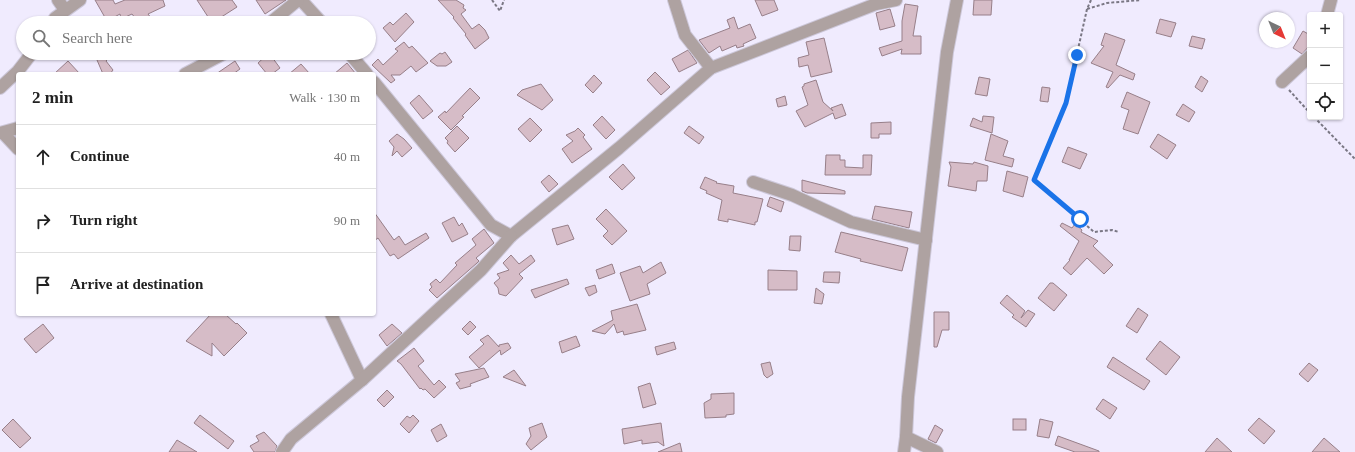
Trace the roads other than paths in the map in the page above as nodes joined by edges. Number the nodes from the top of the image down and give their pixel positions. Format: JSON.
{"nodes":[{"id":1,"x":58,"y":0,"type":"edge"},
{"id":2,"x":80,"y":0,"type":"edge"},
{"id":3,"x":298,"y":0,"type":"edge"},
{"id":4,"x":301,"y":0,"type":"edge"},
{"id":5,"x":674,"y":0,"type":"edge"},
{"id":6,"x":896,"y":0,"type":"edge"},
{"id":7,"x":957,"y":0,"type":"edge"},
{"id":8,"x":1331,"y":0,"type":"edge"},
{"id":9,"x":864,"y":4,"type":"edge"},
{"id":10,"x":65,"y":10,"type":"junction"},
{"id":11,"x":1328,"y":12,"type":"edge"},
{"id":12,"x":58,"y":16,"type":"edge"},
{"id":13,"x":279,"y":16,"type":"edge"},
{"id":14,"x":316,"y":16,"type":"edge"},
{"id":15,"x":1307,"y":59,"type":"edge"},
{"id":16,"x":27,"y":60,"type":"edge"},
{"id":17,"x":211,"y":60,"type":"edge"},
{"id":18,"x":355,"y":60,"type":"edge"},
{"id":19,"x":711,"y":68,"type":"junction"},
{"id":20,"x":17,"y":72,"type":"edge"},
{"id":21,"x":189,"y":72,"type":"edge"},
{"id":22,"x":365,"y":72,"type":"edge"},
{"id":23,"x":16,"y":73,"type":"edge"},
{"id":24,"x":1282,"y":82,"type":"road end"},
{"id":25,"x":376,"y":84,"type":"edge"},
{"id":26,"x":0,"y":88,"type":"edge"},
{"id":27,"x":16,"y":129,"type":"edge"},
{"id":28,"x":1,"y":133,"type":"edge"},
{"id":29,"x":16,"y":147,"type":"edge"},
{"id":30,"x":753,"y":182,"type":"dead end"},
{"id":31,"x":511,"y":236,"type":"junction"},
{"id":32,"x":926,"y":240,"type":"junction"},
{"id":33,"x":332,"y":316,"type":"edge"},
{"id":34,"x":362,"y":380,"type":"junction"},
{"id":35,"x":906,"y":437,"type":"junction"},
{"id":36,"x":282,"y":452,"type":"edge"},
{"id":37,"x":904,"y":452,"type":"edge"},
{"id":38,"x":937,"y":452,"type":"edge"}],
"edges":[{"from":1,"to":10,"type":"street"},
{"from":2,"to":10,"type":"street"},
{"from":3,"to":13,"type":"street"},
{"from":4,"to":14,"type":"street"},
{"from":5,"to":19,"type":"street"},
{"from":6,"to":9,"type":"street"},
{"from":7,"to":32,"type":"street"},
{"from":8,"to":11,"type":"street"},
{"from":9,"to":19,"type":"street"},
{"from":10,"to":12,"type":"street"},
{"from":15,"to":24,"type":"street"},
{"from":16,"to":20,"type":"street"},
{"from":17,"to":21,"type":"street"},
{"from":18,"to":22,"type":"street"},
{"from":19,"to":31,"type":"street"},
{"from":23,"to":26,"type":"street"},
{"from":25,"to":31,"type":"street"},
{"from":27,"to":28,"type":"street"},
{"from":28,"to":29,"type":"street"},
{"from":30,"to":32,"type":"street"},
{"from":31,"to":34,"type":"street"},
{"from":32,"to":35,"type":"street"},
{"from":33,"to":34,"type":"street"},
{"from":34,"to":36,"type":"street"},
{"from":35,"to":37,"type":"street"},
{"from":35,"to":38,"type":"street"}]}
